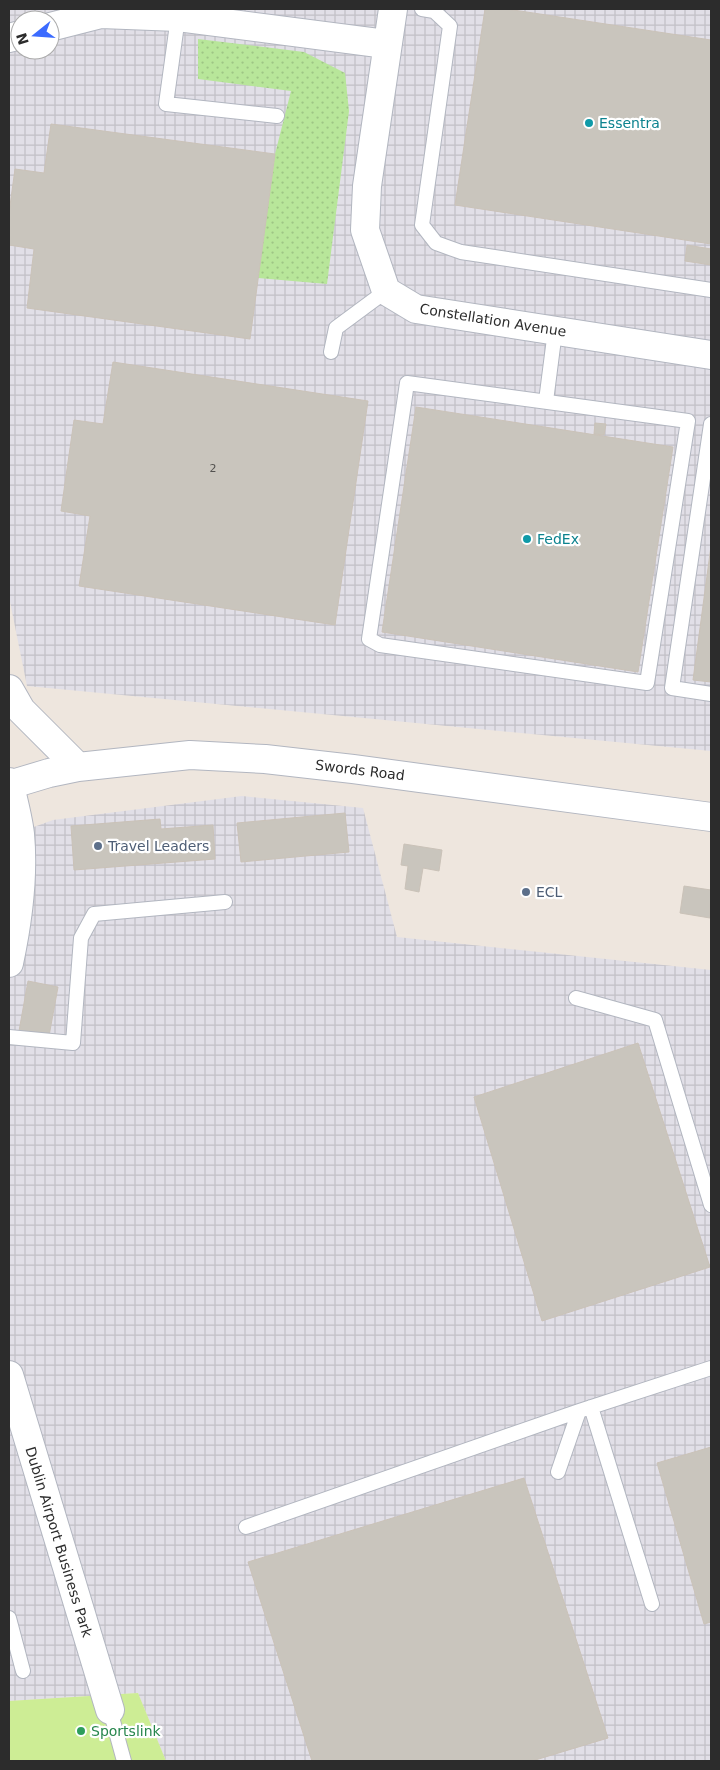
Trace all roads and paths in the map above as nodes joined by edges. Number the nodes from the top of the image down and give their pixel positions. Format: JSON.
{"nodes":[{"id":1,"x":393,"y":9,"type":"edge"},
{"id":2,"x":422,"y":9,"type":"edge"},
{"id":3,"x":178,"y":17,"type":"junction"},
{"id":4,"x":64,"y":19,"type":"edge"},
{"id":5,"x":386,"y":44,"type":"junction"},
{"id":6,"x":277,"y":116,"type":"dead end"},
{"id":7,"x":711,"y":290,"type":"edge"},
{"id":8,"x":386,"y":291,"type":"junction"},
{"id":9,"x":556,"y":331,"type":"junction"},
{"id":10,"x":330,"y":352,"type":"dead end"},
{"id":11,"x":711,"y":355,"type":"edge"},
{"id":12,"x":546,"y":401,"type":"junction"},
{"id":13,"x":711,"y":424,"type":"edge"},
{"id":14,"x":9,"y":689,"type":"edge"},
{"id":15,"x":711,"y":694,"type":"edge"},
{"id":16,"x":78,"y":767,"type":"junction"},
{"id":17,"x":9,"y":784,"type":"edge"},
{"id":18,"x":711,"y":817,"type":"edge"},
{"id":19,"x":225,"y":902,"type":"dead end"},
{"id":20,"x":9,"y":963,"type":"edge"},
{"id":21,"x":576,"y":998,"type":"dead end"},
{"id":22,"x":9,"y":1037,"type":"edge"},
{"id":23,"x":711,"y":1205,"type":"edge"},
{"id":24,"x":711,"y":1368,"type":"edge"},
{"id":25,"x":9,"y":1375,"type":"edge"},
{"id":26,"x":585,"y":1409,"type":"junction"},
{"id":27,"x":558,"y":1472,"type":"dead end"},
{"id":28,"x":246,"y":1527,"type":"dead end"},
{"id":29,"x":652,"y":1604,"type":"dead end"},
{"id":30,"x":9,"y":1618,"type":"edge"},
{"id":31,"x":23,"y":1671,"type":"dead end"},
{"id":32,"x":110,"y":1710,"type":"joint"},
{"id":33,"x":124,"y":1761,"type":"edge"}],
"edges":[{"from":1,"to":5,"type":"street"},
{"from":2,"to":7,"type":"lane"},
{"from":3,"to":4,"type":"street"},
{"from":3,"to":5,"type":"street"},
{"from":3,"to":6,"type":"lane"},
{"from":5,"to":8,"type":"street"},
{"from":8,"to":9,"type":"street","name":"Constellation Avenue"},
{"from":8,"to":10,"type":"lane"},
{"from":9,"to":11,"type":"street","name":"Constellation Avenue"},
{"from":9,"to":12,"type":"lane"},
{"from":12,"to":12,"type":"lane"},
{"from":13,"to":15,"type":"lane"},
{"from":14,"to":16,"type":"street"},
{"from":16,"to":17,"type":"street","name":"Swords Road"},
{"from":16,"to":18,"type":"street","name":"Swords Road"},
{"from":17,"to":20,"type":"street"},
{"from":19,"to":22,"type":"lane"},
{"from":21,"to":23,"type":"lane"},
{"from":24,"to":26,"type":"lane"},
{"from":25,"to":32,"type":"street","name":"Dublin Airport Business Park"},
{"from":26,"to":27,"type":"lane"},
{"from":26,"to":28,"type":"lane"},
{"from":26,"to":29,"type":"lane"},
{"from":30,"to":31,"type":"lane"},
{"from":32,"to":33,"type":"lane"}]}
